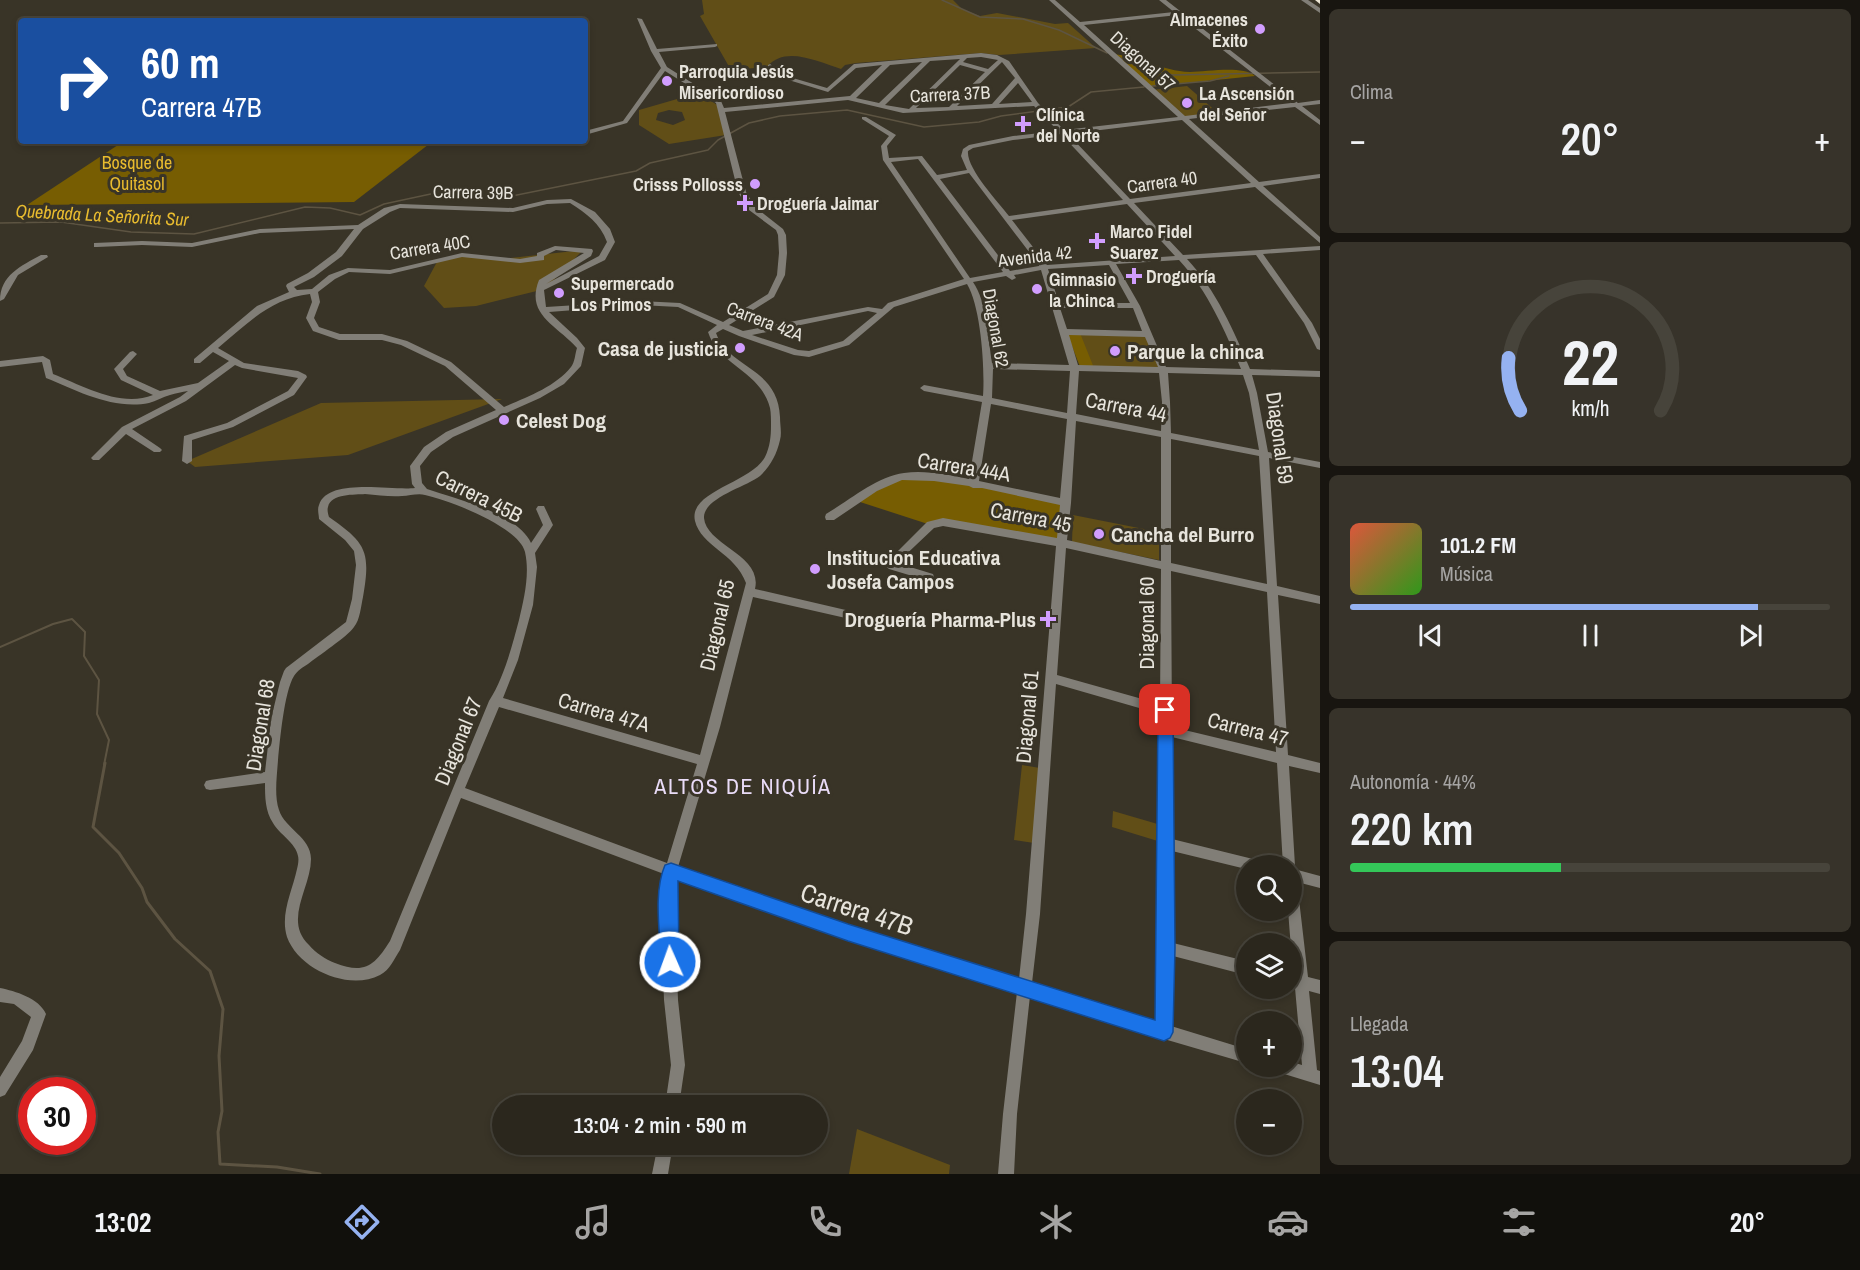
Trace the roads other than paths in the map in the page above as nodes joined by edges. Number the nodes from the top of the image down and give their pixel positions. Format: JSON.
{"nodes":[{"id":1,"x":1052,"y":0,"type":"edge"},
{"id":2,"x":1162,"y":0,"type":"edge"},
{"id":3,"x":1304,"y":0,"type":"edge"},
{"id":4,"x":1320,"y":11,"type":"edge"},
{"id":5,"x":1180,"y":13,"type":"junction"},
{"id":6,"x":639,"y":19,"type":"dead end"},
{"id":7,"x":1079,"y":24,"type":"junction"},
{"id":8,"x":715,"y":45,"type":"dead end"},
{"id":9,"x":654,"y":51,"type":"junction"},
{"id":10,"x":1002,"y":59,"type":"junction"},
{"id":11,"x":928,"y":60,"type":"junction"},
{"id":12,"x":962,"y":60,"type":"junction"},
{"id":13,"x":888,"y":63,"type":"junction"},
{"id":14,"x":770,"y":66,"type":"dead end"},
{"id":15,"x":664,"y":68,"type":"junction"},
{"id":16,"x":989,"y":71,"type":"junction"},
{"id":17,"x":1019,"y":78,"type":"junction"},
{"id":18,"x":828,"y":90,"type":"junction"},
{"id":19,"x":852,"y":98,"type":"junction"},
{"id":20,"x":835,"y":99,"type":"junction"},
{"id":21,"x":1320,"y":102,"type":"edge"},
{"id":22,"x":1296,"y":105,"type":"junction"},
{"id":23,"x":880,"y":106,"type":"junction"},
{"id":24,"x":993,"y":107,"type":"junction"},
{"id":25,"x":1041,"y":108,"type":"junction"},
{"id":26,"x":950,"y":109,"type":"junction"},
{"id":27,"x":724,"y":110,"type":"junction"},
{"id":28,"x":910,"y":111,"type":"junction"},
{"id":29,"x":864,"y":118,"type":"dead end"},
{"id":30,"x":1185,"y":118,"type":"junction"},
{"id":31,"x":1320,"y":123,"type":"edge"},
{"id":32,"x":588,"y":132,"type":"edge"},
{"id":33,"x":1061,"y":133,"type":"junction"},
{"id":34,"x":886,"y":160,"type":"junction"},
{"id":35,"x":971,"y":171,"type":"junction"},
{"id":36,"x":1320,"y":176,"type":"edge"},
{"id":37,"x":937,"y":177,"type":"junction"},
{"id":38,"x":1256,"y":185,"type":"junction"},
{"id":39,"x":1130,"y":201,"type":"junction"},
{"id":40,"x":1007,"y":218,"type":"junction"},
{"id":41,"x":360,"y":227,"type":"junction"},
{"id":42,"x":1320,"y":242,"type":"edge"},
{"id":43,"x":97,"y":245,"type":"dead end"},
{"id":44,"x":1320,"y":248,"type":"edge"},
{"id":45,"x":1261,"y":255,"type":"junction"},
{"id":46,"x":1320,"y":255,"type":"edge"},
{"id":47,"x":44,"y":257,"type":"dead end"},
{"id":48,"x":1186,"y":261,"type":"junction"},
{"id":49,"x":1114,"y":265,"type":"junction"},
{"id":50,"x":1045,"y":271,"type":"junction"},
{"id":51,"x":1011,"y":276,"type":"junction"},
{"id":52,"x":968,"y":283,"type":"junction"},
{"id":53,"x":542,"y":289,"type":"junction"},
{"id":54,"x":314,"y":291,"type":"junction"},
{"id":55,"x":294,"y":293,"type":"junction"},
{"id":56,"x":0,"y":299,"type":"edge"},
{"id":57,"x":1055,"y":305,"type":"junction"},
{"id":58,"x":1137,"y":306,"type":"junction"},
{"id":59,"x":541,"y":310,"type":"junction"},
{"id":60,"x":881,"y":311,"type":"junction"},
{"id":61,"x":723,"y":325,"type":"junction"},
{"id":62,"x":1064,"y":332,"type":"junction"},
{"id":63,"x":742,"y":334,"type":"junction"},
{"id":64,"x":1149,"y":334,"type":"junction"},
{"id":65,"x":1320,"y":347,"type":"edge"},
{"id":66,"x":212,"y":348,"type":"junction"},
{"id":67,"x":133,"y":354,"type":"dead end"},
{"id":68,"x":197,"y":361,"type":"dead end"},
{"id":69,"x":235,"y":361,"type":"junction"},
{"id":70,"x":0,"y":364,"type":"edge"},
{"id":71,"x":988,"y":366,"type":"junction"},
{"id":72,"x":1075,"y":369,"type":"junction"},
{"id":73,"x":1163,"y":370,"type":"junction"},
{"id":74,"x":1247,"y":372,"type":"junction"},
{"id":75,"x":1320,"y":374,"type":"edge"},
{"id":76,"x":208,"y":382,"type":"junction"},
{"id":77,"x":924,"y":388,"type":"dead end"},
{"id":78,"x":163,"y":394,"type":"junction"},
{"id":79,"x":987,"y":399,"type":"junction"},
{"id":80,"x":502,"y":410,"type":"junction"},
{"id":81,"x":1072,"y":415,"type":"junction"},
{"id":82,"x":125,"y":429,"type":"junction"},
{"id":83,"x":1167,"y":434,"type":"junction"},
{"id":84,"x":157,"y":450,"type":"dead end"},
{"id":85,"x":1264,"y":454,"type":"junction"},
{"id":86,"x":96,"y":458,"type":"dead end"},
{"id":87,"x":188,"y":461,"type":"dead end"},
{"id":88,"x":1320,"y":465,"type":"edge"},
{"id":89,"x":972,"y":485,"type":"junction"},
{"id":90,"x":424,"y":491,"type":"junction"},
{"id":91,"x":1066,"y":503,"type":"junction"},
{"id":92,"x":541,"y":508,"type":"dead end"},
{"id":93,"x":830,"y":517,"type":"dead end"},
{"id":94,"x":1063,"y":543,"type":"junction"},
{"id":95,"x":531,"y":551,"type":"junction"},
{"id":96,"x":1166,"y":566,"type":"junction"},
{"id":97,"x":929,"y":577,"type":"dead end"},
{"id":98,"x":1274,"y":589,"type":"junction"},
{"id":99,"x":749,"y":592,"type":"junction"},
{"id":100,"x":1320,"y":600,"type":"edge"},
{"id":101,"x":850,"y":615,"type":"dead end"},
{"id":102,"x":1051,"y":678,"type":"junction"},
{"id":103,"x":495,"y":701,"type":"junction"},
{"id":104,"x":1165,"y":710,"type":"junction"},
{"id":105,"x":1165,"y":730,"type":"junction"},
{"id":106,"x":1282,"y":759,"type":"junction"},
{"id":107,"x":702,"y":761,"type":"junction"},
{"id":108,"x":1320,"y":768,"type":"edge"},
{"id":109,"x":271,"y":777,"type":"junction"},
{"id":110,"x":210,"y":784,"type":"dead end"},
{"id":111,"x":458,"y":791,"type":"junction"},
{"id":112,"x":1165,"y":843,"type":"junction"},
{"id":113,"x":1289,"y":855,"type":"edge"},
{"id":114,"x":1236,"y":861,"type":"edge"},
{"id":115,"x":671,"y":871,"type":"junction"},
{"id":116,"x":1302,"y":878,"type":"edge"},
{"id":117,"x":1320,"y":882,"type":"edge"},
{"id":118,"x":1166,"y":948,"type":"junction"},
{"id":119,"x":1236,"y":966,"type":"edge"},
{"id":120,"x":364,"y":975,"type":"joint"},
{"id":121,"x":1302,"y":982,"type":"edge"},
{"id":122,"x":1025,"y":986,"type":"junction"},
{"id":123,"x":1320,"y":987,"type":"edge"},
{"id":124,"x":0,"y":995,"type":"edge"},
{"id":125,"x":1300,"y":999,"type":"edge"},
{"id":126,"x":1164,"y":1032,"type":"junction"},
{"id":127,"x":1236,"y":1053,"type":"edge"},
{"id":128,"x":1315,"y":1077,"type":"edge"},
{"id":129,"x":0,"y":1090,"type":"edge"},
{"id":130,"x":674,"y":1095,"type":"edge"},
{"id":131,"x":664,"y":1155,"type":"edge"},
{"id":132,"x":660,"y":1174,"type":"edge"},
{"id":133,"x":1006,"y":1174,"type":"edge"}],
"edges":[{"from":1,"to":7,"type":"street","name":"Diagonal 57"},
{"from":2,"to":5,"type":"street"},
{"from":3,"to":4,"type":"street"},
{"from":5,"to":7,"type":"street"},
{"from":5,"to":22,"type":"street"},
{"from":6,"to":9,"type":"street"},
{"from":7,"to":30,"type":"street","name":"Diagonal 57"},
{"from":8,"to":9,"type":"street"},
{"from":9,"to":15,"type":"street"},
{"from":10,"to":12,"type":"street"},
{"from":10,"to":16,"type":"street"},
{"from":10,"to":17,"type":"street","name":"Diagonal 59"},
{"from":11,"to":12,"type":"street"},
{"from":11,"to":13,"type":"street"},
{"from":11,"to":23,"type":"street"},
{"from":12,"to":16,"type":"street"},
{"from":12,"to":28,"type":"street"},
{"from":13,"to":18,"type":"street"},
{"from":13,"to":19,"type":"street"},
{"from":14,"to":18,"type":"street"},
{"from":15,"to":27,"type":"street"},
{"from":15,"to":32,"type":"street"},
{"from":16,"to":26,"type":"street"},
{"from":17,"to":24,"type":"street"},
{"from":17,"to":25,"type":"street","name":"Diagonal 59"},
{"from":18,"to":20,"type":"street"},
{"from":19,"to":20,"type":"street","name":"Carrera 37B"},
{"from":19,"to":23,"type":"street","name":"Carrera 37B"},
{"from":20,"to":27,"type":"street","name":"Carrera 37B"},
{"from":21,"to":22,"type":"street"},
{"from":22,"to":30,"type":"street"},
{"from":22,"to":31,"type":"street"},
{"from":23,"to":28,"type":"street","name":"Carrera 37B"},
{"from":24,"to":25,"type":"street","name":"Carrera 37B"},
{"from":24,"to":26,"type":"street","name":"Carrera 37B"},
{"from":25,"to":33,"type":"street","name":"Diagonal 59"},
{"from":26,"to":28,"type":"street","name":"Carrera 37B"},
{"from":27,"to":61,"type":"street"},
{"from":29,"to":34,"type":"street"},
{"from":30,"to":33,"type":"street"},
{"from":30,"to":38,"type":"street","name":"Diagonal 57"},
{"from":33,"to":35,"type":"street"},
{"from":33,"to":39,"type":"street","name":"Diagonal 59"},
{"from":34,"to":37,"type":"street"},
{"from":34,"to":52,"type":"street","name":"Diagonal 62"},
{"from":35,"to":37,"type":"street"},
{"from":35,"to":40,"type":"street"},
{"from":36,"to":38,"type":"street","name":"Carrera 40"},
{"from":37,"to":51,"type":"street"},
{"from":38,"to":39,"type":"street","name":"Carrera 40"},
{"from":38,"to":42,"type":"street","name":"Diagonal 57"},
{"from":39,"to":40,"type":"street","name":"Carrera 40"},
{"from":39,"to":48,"type":"street","name":"Diagonal 59"},
{"from":40,"to":50,"type":"street"},
{"from":41,"to":43,"type":"street"},
{"from":41,"to":53,"type":"street","name":"Carrera 39B"},
{"from":41,"to":55,"type":"street"},
{"from":44,"to":45,"type":"street","name":"Avenida 42"},
{"from":45,"to":46,"type":"street","name":"Avenida 42"},
{"from":45,"to":48,"type":"street","name":"Avenida 42"},
{"from":45,"to":65,"type":"street"},
{"from":47,"to":56,"type":"street"},
{"from":48,"to":49,"type":"street","name":"Avenida 42"},
{"from":48,"to":74,"type":"street","name":"Diagonal 59"},
{"from":49,"to":50,"type":"street","name":"Avenida 42"},
{"from":49,"to":58,"type":"street","name":"Diagonal 60"},
{"from":50,"to":51,"type":"street","name":"Avenida 42"},
{"from":50,"to":57,"type":"street","name":"Diagonal 61"},
{"from":51,"to":52,"type":"street","name":"Avenida 42"},
{"from":52,"to":60,"type":"street","name":"Carrera 42A"},
{"from":52,"to":71,"type":"street","name":"Diagonal 62"},
{"from":53,"to":54,"type":"street","name":"Carrera 40C"},
{"from":53,"to":59,"type":"street"},
{"from":54,"to":55,"type":"street","name":"Carrera 40C"},
{"from":54,"to":80,"type":"street"},
{"from":55,"to":66,"type":"street","name":"Carrera 40C"},
{"from":57,"to":58,"type":"street"},
{"from":57,"to":62,"type":"street","name":"Diagonal 61"},
{"from":58,"to":64,"type":"street","name":"Diagonal 60"},
{"from":59,"to":61,"type":"street","name":"Carrera 42A"},
{"from":59,"to":80,"type":"street"},
{"from":60,"to":63,"type":"street"},
{"from":60,"to":63,"type":"street","name":"Carrera 42A"},
{"from":61,"to":63,"type":"street","name":"Carrera 42A"},
{"from":61,"to":99,"type":"street","name":"Diagonal 65"},
{"from":62,"to":64,"type":"street"},
{"from":62,"to":72,"type":"street","name":"Diagonal 61"},
{"from":64,"to":73,"type":"street","name":"Diagonal 60"},
{"from":66,"to":68,"type":"street","name":"Carrera 40C"},
{"from":66,"to":69,"type":"street"},
{"from":67,"to":78,"type":"street"},
{"from":69,"to":76,"type":"street"},
{"from":69,"to":87,"type":"street"},
{"from":70,"to":78,"type":"street"},
{"from":71,"to":72,"type":"street"},
{"from":71,"to":79,"type":"street","name":"Diagonal 62"},
{"from":72,"to":73,"type":"street"},
{"from":72,"to":81,"type":"street","name":"Diagonal 61"},
{"from":73,"to":74,"type":"street"},
{"from":73,"to":83,"type":"street","name":"Diagonal 60"},
{"from":74,"to":75,"type":"street"},
{"from":74,"to":85,"type":"street","name":"Diagonal 59"},
{"from":76,"to":78,"type":"street"},
{"from":76,"to":82,"type":"street"},
{"from":77,"to":79,"type":"street","name":"Carrera 44"},
{"from":79,"to":81,"type":"street","name":"Carrera 44"},
{"from":79,"to":89,"type":"street","name":"Diagonal 62"},
{"from":80,"to":90,"type":"street","name":"Carrera 45B"},
{"from":81,"to":83,"type":"street","name":"Carrera 44"},
{"from":81,"to":91,"type":"street","name":"Diagonal 61"},
{"from":82,"to":84,"type":"street"},
{"from":82,"to":86,"type":"street"},
{"from":83,"to":85,"type":"street","name":"Carrera 44"},
{"from":83,"to":96,"type":"street","name":"Diagonal 60"},
{"from":85,"to":88,"type":"street","name":"Carrera 44"},
{"from":85,"to":98,"type":"street","name":"Diagonal 59"},
{"from":89,"to":91,"type":"street","name":"Carrera 44A"},
{"from":89,"to":93,"type":"street","name":"Carrera 44A"},
{"from":90,"to":95,"type":"street","name":"Carrera 45B"},
{"from":90,"to":109,"type":"street","name":"Diagonal 68"},
{"from":91,"to":94,"type":"street","name":"Diagonal 61"},
{"from":92,"to":95,"type":"street"},
{"from":94,"to":96,"type":"street","name":"Carrera 45"},
{"from":94,"to":97,"type":"street","name":"Carrera 45"},
{"from":94,"to":102,"type":"street","name":"Diagonal 61"},
{"from":95,"to":103,"type":"street","name":"Diagonal 67"},
{"from":96,"to":98,"type":"street","name":"Carrera 45"},
{"from":96,"to":104,"type":"street","name":"Diagonal 60"},
{"from":98,"to":100,"type":"street","name":"Carrera 45"},
{"from":98,"to":106,"type":"street","name":"Diagonal 59"},
{"from":99,"to":101,"type":"street"},
{"from":99,"to":107,"type":"street","name":"Diagonal 65"},
{"from":102,"to":104,"type":"street"},
{"from":102,"to":122,"type":"street","name":"Diagonal 61"},
{"from":103,"to":107,"type":"street","name":"Carrera 47A"},
{"from":103,"to":111,"type":"street","name":"Diagonal 67"},
{"from":104,"to":105,"type":"street","name":"Diagonal 60"},
{"from":105,"to":106,"type":"street","name":"Carrera 47"},
{"from":105,"to":112,"type":"street","name":"Diagonal 60"},
{"from":106,"to":108,"type":"street","name":"Carrera 47"},
{"from":106,"to":113,"type":"street","name":"Diagonal 59"},
{"from":107,"to":115,"type":"street","name":"Diagonal 65"},
{"from":109,"to":110,"type":"street"},
{"from":109,"to":120,"type":"street","name":"Diagonal 68"},
{"from":111,"to":115,"type":"street","name":"Carrera 47B"},
{"from":111,"to":120,"type":"street","name":"Diagonal 67"},
{"from":112,"to":114,"type":"street"},
{"from":112,"to":118,"type":"street","name":"Diagonal 60"},
{"from":115,"to":122,"type":"street","name":"Carrera 47B"},
{"from":115,"to":130,"type":"street","name":"Diagonal 65"},
{"from":116,"to":117,"type":"street"},
{"from":118,"to":119,"type":"street"},
{"from":118,"to":126,"type":"street","name":"Diagonal 60"},
{"from":121,"to":123,"type":"street"},
{"from":122,"to":126,"type":"street","name":"Carrera 47B"},
{"from":122,"to":133,"type":"street","name":"Diagonal 61"},
{"from":124,"to":129,"type":"street"},
{"from":125,"to":128,"type":"street"},
{"from":126,"to":127,"type":"street","name":"Carrera 47B"},
{"from":131,"to":132,"type":"street"}]}
